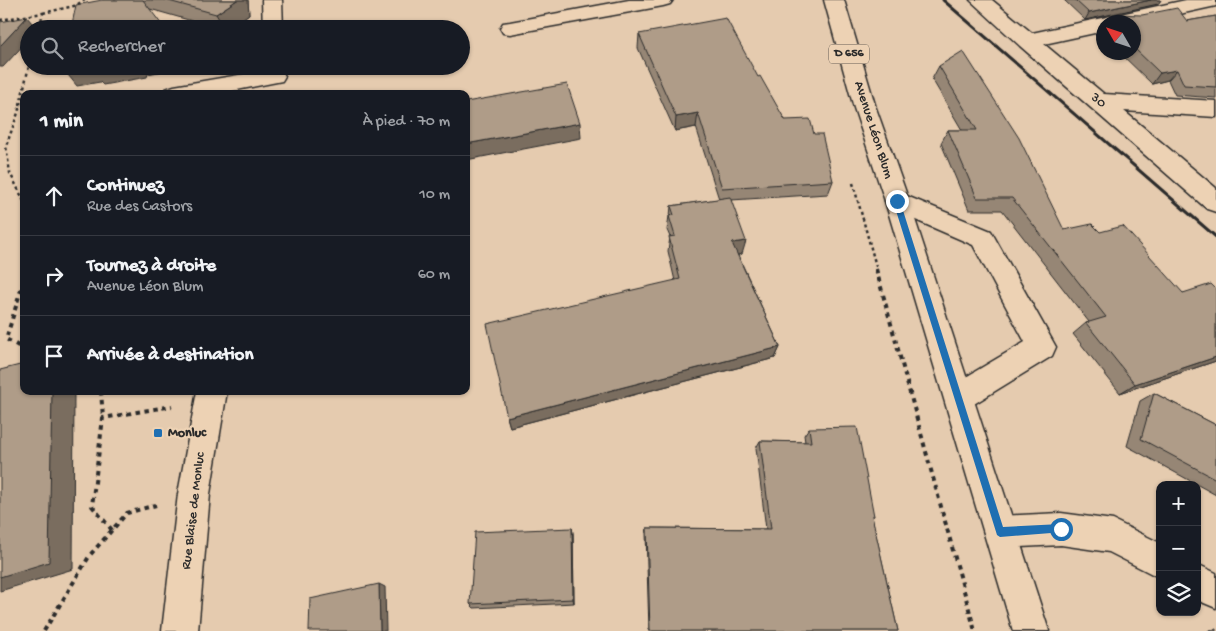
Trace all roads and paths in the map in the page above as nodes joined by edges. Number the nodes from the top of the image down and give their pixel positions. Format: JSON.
{"nodes":[{"id":1,"x":85,"y":0,"type":"edge"},
{"id":2,"x":272,"y":0,"type":"edge"},
{"id":3,"x":663,"y":0,"type":"edge"},
{"id":4,"x":834,"y":0,"type":"edge"},
{"id":5,"x":980,"y":0,"type":"edge"},
{"id":6,"x":1215,"y":0,"type":"edge"},
{"id":7,"x":42,"y":13,"type":"junction"},
{"id":8,"x":1141,"y":16,"type":"edge"},
{"id":9,"x":0,"y":20,"type":"edge"},
{"id":10,"x":41,"y":20,"type":"edge"},
{"id":11,"x":273,"y":20,"type":"edge"},
{"id":12,"x":1096,"y":26,"type":"edge"},
{"id":13,"x":510,"y":28,"type":"dead end"},
{"id":14,"x":1027,"y":41,"type":"junction"},
{"id":15,"x":27,"y":75,"type":"edge"},
{"id":16,"x":273,"y":78,"type":"edge"},
{"id":17,"x":23,"y":90,"type":"edge"},
{"id":18,"x":199,"y":90,"type":"edge"},
{"id":19,"x":1098,"y":101,"type":"junction"},
{"id":20,"x":20,"y":104,"type":"edge"},
{"id":21,"x":1216,"y":109,"type":"edge"},
{"id":22,"x":852,"y":180,"type":"dead end"},
{"id":23,"x":20,"y":193,"type":"edge"},
{"id":24,"x":897,"y":201,"type":"junction"},
{"id":25,"x":1216,"y":202,"type":"edge"},
{"id":26,"x":20,"y":293,"type":"edge"},
{"id":27,"x":20,"y":347,"type":"edge"},
{"id":28,"x":101,"y":395,"type":"edge"},
{"id":29,"x":212,"y":395,"type":"edge"},
{"id":30,"x":958,"y":397,"type":"junction"},
{"id":31,"x":103,"y":418,"type":"junction"},
{"id":32,"x":194,"y":494,"type":"junction"},
{"id":33,"x":112,"y":530,"type":"junction"},
{"id":34,"x":1000,"y":532,"type":"junction"},
{"id":35,"x":1156,"y":559,"type":"edge"},
{"id":36,"x":1201,"y":583,"type":"edge"},
{"id":37,"x":1216,"y":591,"type":"edge"},
{"id":38,"x":44,"y":631,"type":"edge"},
{"id":39,"x":180,"y":631,"type":"edge"},
{"id":40,"x":975,"y":631,"type":"edge"},
{"id":41,"x":1031,"y":631,"type":"edge"}],
"edges":[{"from":1,"to":7,"type":"path"},
{"from":2,"to":11,"type":"street"},
{"from":3,"to":13,"type":"street"},
{"from":4,"to":24,"type":"street","name":"Avenue Léon Blum","number":"D 656"},
{"from":5,"to":14,"type":"street","name":"30"},
{"from":6,"to":8,"type":"street"},
{"from":7,"to":9,"type":"path"},
{"from":7,"to":10,"type":"path"},
{"from":12,"to":14,"type":"street"},
{"from":14,"to":19,"type":"street","name":"30"},
{"from":15,"to":17,"type":"path"},
{"from":16,"to":18,"type":"street"},
{"from":19,"to":21,"type":"street"},
{"from":19,"to":25,"type":"street","name":"30"},
{"from":20,"to":23,"type":"path"},
{"from":22,"to":40,"type":"path"},
{"from":24,"to":30,"type":"street","name":"Avenue Léon Blum","number":"D 656"},
{"from":24,"to":30,"type":"street"},
{"from":26,"to":27,"type":"path"},
{"from":28,"to":31,"type":"path"},
{"from":29,"to":31,"type":"path"},
{"from":29,"to":32,"type":"street","name":"Rue Blaise de Monluc"},
{"from":30,"to":34,"type":"street","name":"Avenue Léon Blum","number":"D 656"},
{"from":31,"to":33,"type":"path"},
{"from":32,"to":33,"type":"path"},
{"from":32,"to":39,"type":"street","name":"Rue Blaise de Monluc"},
{"from":33,"to":38,"type":"path"},
{"from":34,"to":35,"type":"street"},
{"from":34,"to":41,"type":"street","name":"Avenue Léon Blum","number":"D 656"},
{"from":36,"to":37,"type":"street"}]}
